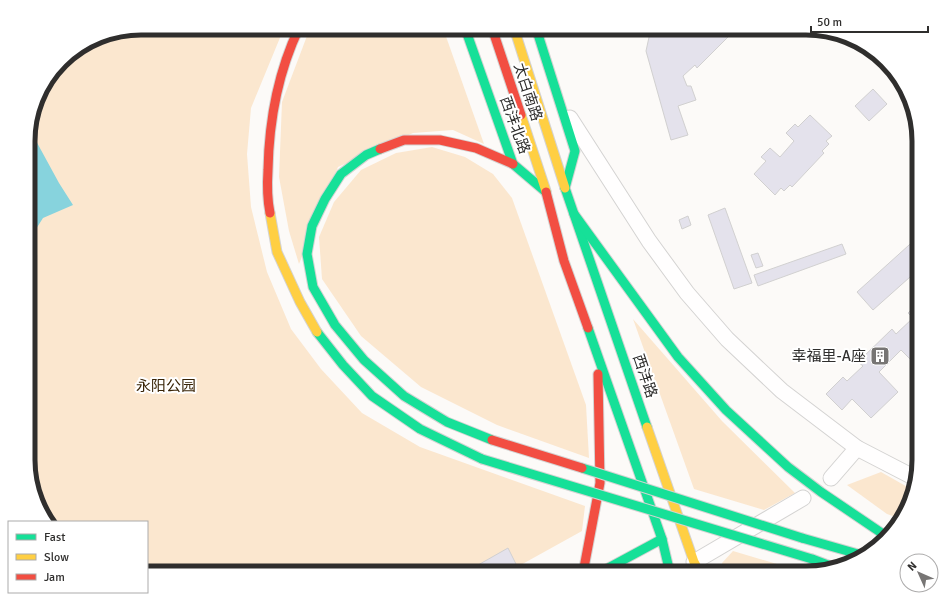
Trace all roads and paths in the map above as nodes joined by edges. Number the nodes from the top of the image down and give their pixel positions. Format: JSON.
{"nodes":[{"id":1,"x":296,"y":35,"type":"edge"},
{"id":2,"x":467,"y":35,"type":"edge"},
{"id":3,"x":494,"y":35,"type":"edge"},
{"id":4,"x":516,"y":35,"type":"edge"},
{"id":5,"x":540,"y":35,"type":"edge"},
{"id":6,"x":559,"y":100,"type":"junction"},
{"id":7,"x":513,"y":164,"type":"junction"},
{"id":8,"x":537,"y":165,"type":"joint"},
{"id":9,"x":565,"y":188,"type":"junction"},
{"id":10,"x":546,"y":192,"type":"junction"},
{"id":11,"x":574,"y":214,"type":"junction"},
{"id":12,"x":597,"y":355,"type":"junction"},
{"id":13,"x":857,"y":448,"type":"junction"},
{"id":14,"x":911,"y":476,"type":"edge"},
{"id":15,"x":831,"y":478,"type":"dead end"},
{"id":16,"x":803,"y":498,"type":"dead end"},
{"id":17,"x":882,"y":534,"type":"edge"},
{"id":18,"x":662,"y":539,"type":"junction"},
{"id":19,"x":856,"y":553,"type":"edge"},
{"id":20,"x":826,"y":564,"type":"edge"},
{"id":21,"x":584,"y":566,"type":"edge"},
{"id":22,"x":612,"y":566,"type":"edge"},
{"id":23,"x":668,"y":566,"type":"edge"},
{"id":24,"x":697,"y":566,"type":"edge"},
{"id":25,"x":699,"y":566,"type":"edge"}],
"edges":[{"from":1,"to":20,"type":"main road","bridge":true},
{"from":2,"to":7,"type":"main road","name":"西沣北路"},
{"from":3,"to":8,"type":"main road","name":"太白南路"},
{"from":4,"to":9,"type":"main road","name":"太白南路"},
{"from":5,"to":6,"type":"main road"},
{"from":6,"to":9,"type":"main road"},
{"from":6,"to":13,"type":"street"},
{"from":7,"to":10,"type":"main road","name":"西沣北路"},
{"from":7,"to":19,"type":"main road","bridge":true},
{"from":8,"to":10,"type":"main road","name":"西沣北路"},
{"from":9,"to":11,"type":"main road","name":"西沣路"},
{"from":10,"to":12,"type":"main road"},
{"from":11,"to":17,"type":"main road"},
{"from":11,"to":24,"type":"main road","name":"西沣路"},
{"from":12,"to":18,"type":"main road"},
{"from":12,"to":21,"type":"main road"},
{"from":13,"to":14,"type":"street"},
{"from":13,"to":15,"type":"street"},
{"from":16,"to":25,"type":"street"},
{"from":18,"to":22,"type":"main road"},
{"from":18,"to":23,"type":"main road"}]}
